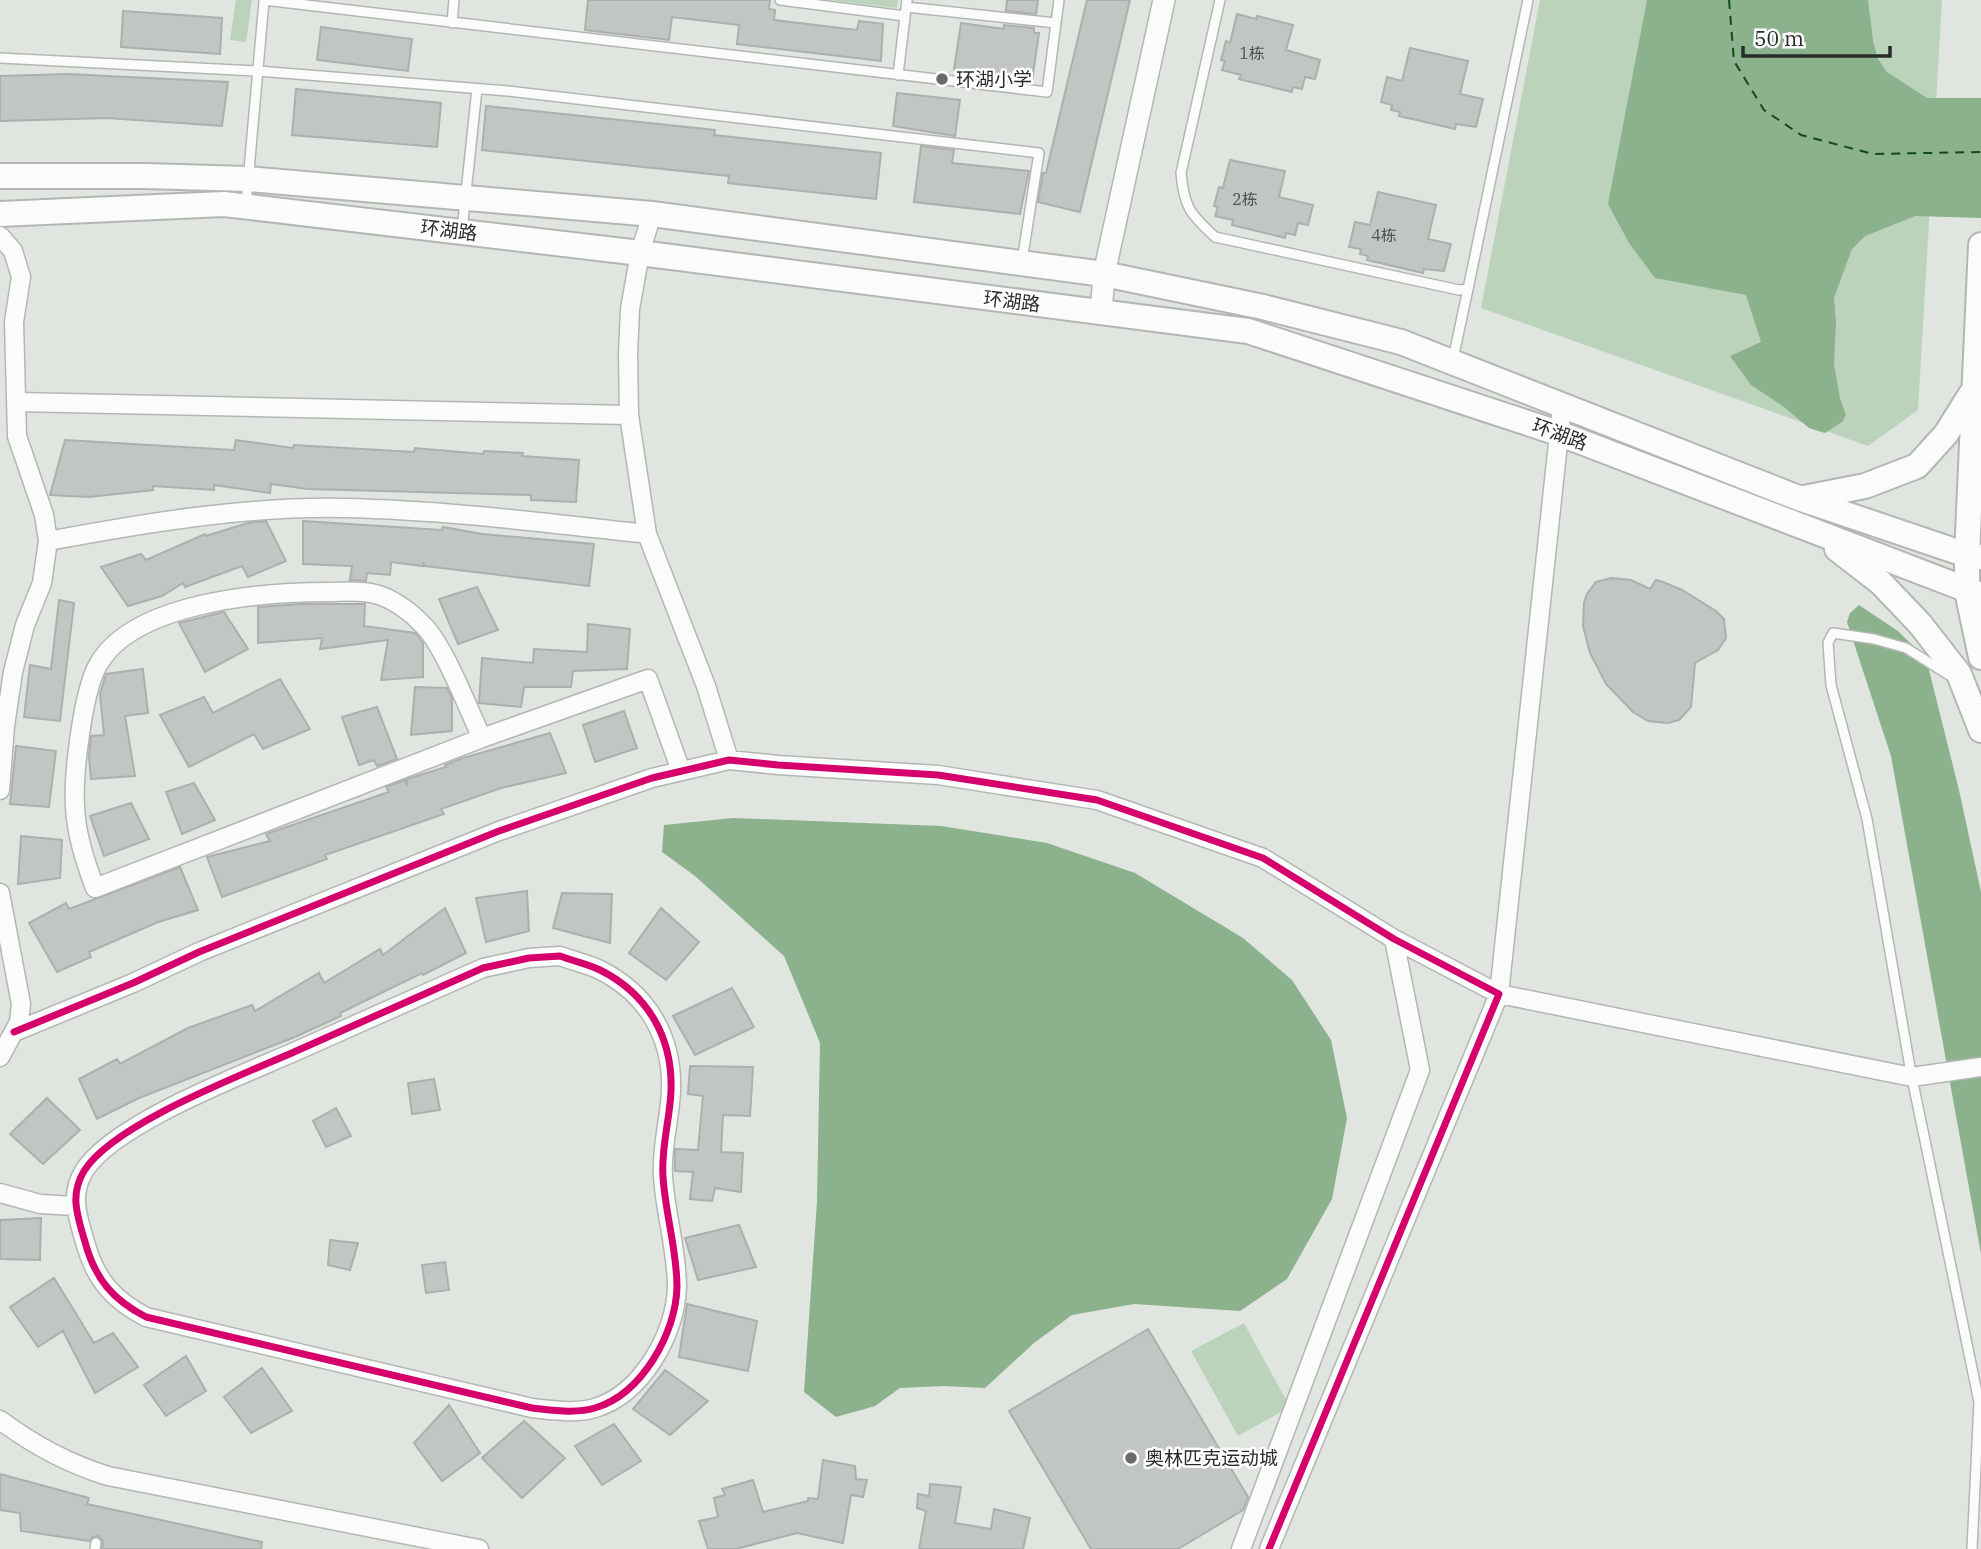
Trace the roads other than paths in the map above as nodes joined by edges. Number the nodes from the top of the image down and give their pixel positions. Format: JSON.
{"nodes":[{"id":1,"x":264,"y":0,"type":"edge"},
{"id":2,"x":454,"y":0,"type":"edge"},
{"id":3,"x":780,"y":0,"type":"edge"},
{"id":4,"x":1059,"y":0,"type":"edge"},
{"id":5,"x":1164,"y":0,"type":"edge"},
{"id":6,"x":1220,"y":0,"type":"edge"},
{"id":7,"x":1528,"y":0,"type":"edge"},
{"id":8,"x":906,"y":8,"type":"edge"},
{"id":9,"x":452,"y":23,"type":"junction"},
{"id":10,"x":1056,"y":23,"type":"junction"},
{"id":11,"x":0,"y":58,"type":"edge"},
{"id":12,"x":258,"y":71,"type":"junction"},
{"id":13,"x":898,"y":75,"type":"junction"},
{"id":14,"x":477,"y":89,"type":"junction"},
{"id":15,"x":0,"y":176,"type":"edge"},
{"id":16,"x":248,"y":179,"type":"junction"},
{"id":17,"x":465,"y":198,"type":"junction"},
{"id":18,"x":245,"y":206,"type":"junction"},
{"id":19,"x":0,"y":214,"type":"edge"},
{"id":20,"x":652,"y":214,"type":"junction"},
{"id":21,"x":461,"y":232,"type":"junction"},
{"id":22,"x":0,"y":236,"type":"edge"},
{"id":23,"x":1981,"y":245,"type":"edge"},
{"id":24,"x":640,"y":253,"type":"junction"},
{"id":25,"x":1022,"y":263,"type":"junction"},
{"id":26,"x":1104,"y":274,"type":"junction"},
{"id":27,"x":1979,"y":275,"type":"edge"},
{"id":28,"x":1468,"y":289,"type":"junction"},
{"id":29,"x":1101,"y":313,"type":"junction"},
{"id":30,"x":1452,"y":360,"type":"junction"},
{"id":31,"x":1973,"y":390,"type":"junction"},
{"id":32,"x":18,"y":402,"type":"junction"},
{"id":33,"x":1562,"y":406,"type":"junction"},
{"id":34,"x":629,"y":415,"type":"junction"},
{"id":35,"x":1558,"y":433,"type":"junction"},
{"id":36,"x":1801,"y":499,"type":"junction"},
{"id":37,"x":1814,"y":532,"type":"junction"},
{"id":38,"x":647,"y":534,"type":"junction"},
{"id":39,"x":48,"y":541,"type":"junction"},
{"id":40,"x":1974,"y":556,"type":"edge"},
{"id":41,"x":1974,"y":593,"type":"edge"},
{"id":42,"x":1981,"y":657,"type":"edge"},
{"id":43,"x":1962,"y":683,"type":"junction"},
{"id":44,"x":1981,"y":730,"type":"edge"},
{"id":45,"x":482,"y":738,"type":"junction"},
{"id":46,"x":729,"y":760,"type":"junction"},
{"id":47,"x":681,"y":771,"type":"junction"},
{"id":48,"x":0,"y":790,"type":"edge"},
{"id":49,"x":0,"y":893,"type":"edge"},
{"id":50,"x":1394,"y":939,"type":"junction"},
{"id":51,"x":1499,"y":994,"type":"junction"},
{"id":52,"x":14,"y":1032,"type":"junction"},
{"id":53,"x":0,"y":1057,"type":"edge"},
{"id":54,"x":1981,"y":1067,"type":"edge"},
{"id":55,"x":1912,"y":1077,"type":"junction"},
{"id":56,"x":0,"y":1193,"type":"edge"},
{"id":57,"x":75,"y":1206,"type":"junction"},
{"id":58,"x":0,"y":1420,"type":"edge"},
{"id":59,"x":479,"y":1549,"type":"edge"},
{"id":60,"x":1241,"y":1549,"type":"edge"},
{"id":61,"x":1269,"y":1549,"type":"edge"},
{"id":62,"x":1972,"y":1549,"type":"edge"}],
"edges":[{"from":1,"to":9,"type":"lane"},
{"from":1,"to":12,"type":"lane"},
{"from":2,"to":9,"type":"lane"},
{"from":3,"to":8,"type":"lane"},
{"from":4,"to":10,"type":"lane"},
{"from":5,"to":26,"type":"street"},
{"from":6,"to":28,"type":"lane"},
{"from":7,"to":28,"type":"lane"},
{"from":8,"to":10,"type":"lane"},
{"from":8,"to":13,"type":"lane"},
{"from":9,"to":13,"type":"lane"},
{"from":10,"to":13,"type":"lane"},
{"from":11,"to":12,"type":"lane"},
{"from":12,"to":14,"type":"lane"},
{"from":12,"to":16,"type":"lane"},
{"from":14,"to":17,"type":"lane"},
{"from":14,"to":25,"type":"lane"},
{"from":15,"to":16,"type":"main road","name":"环湖路"},
{"from":16,"to":17,"type":"main road","name":"环湖路"},
{"from":16,"to":18,"type":"lane"},
{"from":17,"to":20,"type":"main road","name":"环湖路"},
{"from":17,"to":21,"type":"lane"},
{"from":18,"to":19,"type":"main road","name":"环湖路"},
{"from":18,"to":21,"type":"main road","name":"环湖路"},
{"from":20,"to":24,"type":"street"},
{"from":20,"to":25,"type":"main road","name":"环湖路"},
{"from":21,"to":24,"type":"main road","name":"环湖路"},
{"from":22,"to":32,"type":"street"},
{"from":23,"to":27,"type":"main road"},
{"from":24,"to":29,"type":"main road","name":"环湖路"},
{"from":24,"to":34,"type":"street"},
{"from":25,"to":26,"type":"main road","name":"环湖路"},
{"from":26,"to":29,"type":"street"},
{"from":26,"to":30,"type":"main road","name":"环湖路"},
{"from":27,"to":31,"type":"main road"},
{"from":28,"to":30,"type":"lane"},
{"from":29,"to":35,"type":"main road","name":"环湖路"},
{"from":30,"to":33,"type":"main road","name":"环湖路"},
{"from":31,"to":36,"type":"main road"},
{"from":31,"to":40,"type":"main road"},
{"from":32,"to":34,"type":"street"},
{"from":32,"to":39,"type":"street"},
{"from":33,"to":35,"type":"street"},
{"from":33,"to":36,"type":"main road","name":"环湖路"},
{"from":34,"to":38,"type":"street"},
{"from":35,"to":37,"type":"main road","name":"环湖路"},
{"from":35,"to":51,"type":"street"},
{"from":36,"to":40,"type":"main road","name":"环湖路"},
{"from":37,"to":41,"type":"main road","name":"环湖路"},
{"from":37,"to":43,"type":"main road"},
{"from":38,"to":39,"type":"street"},
{"from":38,"to":46,"type":"street"},
{"from":39,"to":48,"type":"street"},
{"from":40,"to":41,"type":"main road"},
{"from":41,"to":42,"type":"main road"},
{"from":43,"to":44,"type":"main road"},
{"from":43,"to":55,"type":"lane"},
{"from":45,"to":45,"type":"street"},
{"from":45,"to":47,"type":"street"},
{"from":46,"to":47,"type":"street"},
{"from":46,"to":50,"type":"street"},
{"from":47,"to":52,"type":"street"},
{"from":49,"to":52,"type":"street"},
{"from":50,"to":51,"type":"street"},
{"from":50,"to":60,"type":"street"},
{"from":51,"to":55,"type":"street"},
{"from":51,"to":61,"type":"street"},
{"from":52,"to":53,"type":"street"},
{"from":54,"to":55,"type":"street"},
{"from":55,"to":62,"type":"lane"},
{"from":56,"to":57,"type":"street"},
{"from":57,"to":57,"type":"street"},
{"from":58,"to":59,"type":"street"}]}
